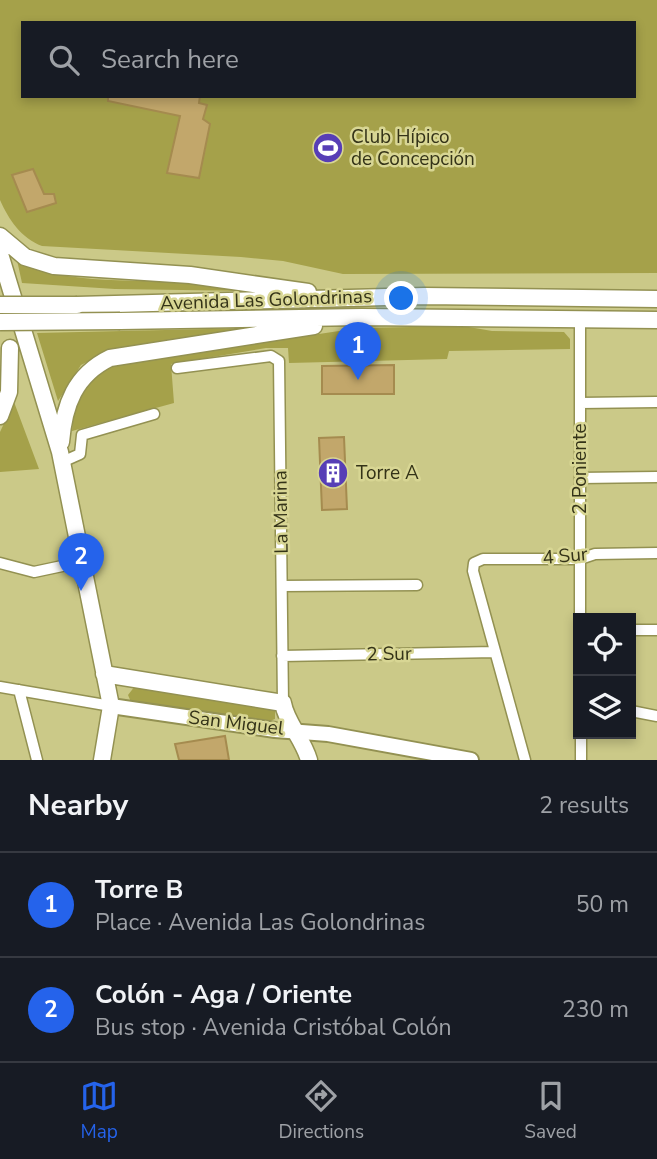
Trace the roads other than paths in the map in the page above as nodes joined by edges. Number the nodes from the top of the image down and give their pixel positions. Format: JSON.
{"nodes":[{"id":1,"x":0,"y":236,"type":"edge"},
{"id":2,"x":0,"y":254,"type":"edge"},
{"id":3,"x":335,"y":297,"type":"junction"},
{"id":4,"x":657,"y":299,"type":"edge"},
{"id":5,"x":0,"y":305,"type":"edge"},
{"id":6,"x":0,"y":315,"type":"edge"},
{"id":7,"x":362,"y":317,"type":"junction"},
{"id":8,"x":580,"y":319,"type":"junction"},
{"id":9,"x":657,"y":320,"type":"edge"},
{"id":10,"x":0,"y":322,"type":"edge"},
{"id":11,"x":10,"y":348,"type":"junction"},
{"id":12,"x":177,"y":368,"type":"dead end"},
{"id":13,"x":36,"y":369,"type":"junction"},
{"id":14,"x":580,"y":402,"type":"junction"},
{"id":15,"x":657,"y":402,"type":"edge"},
{"id":16,"x":154,"y":414,"type":"dead end"},
{"id":17,"x":0,"y":416,"type":"edge"},
{"id":18,"x":61,"y":457,"type":"junction"},
{"id":19,"x":657,"y":477,"type":"edge"},
{"id":20,"x":580,"y":478,"type":"junction"},
{"id":21,"x":657,"y":553,"type":"edge"},
{"id":22,"x":580,"y":559,"type":"junction"},
{"id":23,"x":81,"y":562,"type":"junction"},
{"id":24,"x":0,"y":563,"type":"edge"},
{"id":25,"x":417,"y":585,"type":"dead end"},
{"id":26,"x":282,"y":586,"type":"junction"},
{"id":27,"x":580,"y":613,"type":"edge"},
{"id":28,"x":636,"y":630,"type":"edge"},
{"id":29,"x":657,"y":630,"type":"edge"},
{"id":30,"x":495,"y":652,"type":"junction"},
{"id":31,"x":282,"y":656,"type":"junction"},
{"id":32,"x":104,"y":674,"type":"junction"},
{"id":33,"x":0,"y":687,"type":"edge"},
{"id":34,"x":19,"y":690,"type":"junction"},
{"id":35,"x":283,"y":703,"type":"junction"},
{"id":36,"x":111,"y":706,"type":"junction"},
{"id":37,"x":636,"y":712,"type":"edge"},
{"id":38,"x":657,"y":716,"type":"edge"},
{"id":39,"x":296,"y":730,"type":"junction"},
{"id":40,"x":581,"y":739,"type":"edge"},
{"id":41,"x":37,"y":760,"type":"edge"},
{"id":42,"x":102,"y":760,"type":"edge"},
{"id":43,"x":309,"y":760,"type":"edge"},
{"id":44,"x":471,"y":760,"type":"edge"},
{"id":45,"x":525,"y":760,"type":"edge"},
{"id":46,"x":581,"y":760,"type":"edge"}],
"edges":[{"from":1,"to":3,"type":"main road"},
{"from":2,"to":13,"type":"main road"},
{"from":3,"to":4,"type":"main road","name":"Avenida Las Golondrinas"},
{"from":3,"to":5,"type":"main road","name":"Avenida Las Golondrinas","bridge":true},
{"from":6,"to":11,"type":"main road"},
{"from":7,"to":8,"type":"main road","name":"Avenida Las Golondrinas"},
{"from":7,"to":10,"type":"main road","name":"Avenida Las Golondrinas","bridge":true},
{"from":7,"to":18,"type":"main road"},
{"from":8,"to":9,"type":"main road","name":"Avenida Las Golondrinas"},
{"from":8,"to":14,"type":"street","name":"2 Poniente"},
{"from":11,"to":13,"type":"main road"},
{"from":11,"to":17,"type":"main road"},
{"from":12,"to":26,"type":"street","name":"La Marina"},
{"from":13,"to":18,"type":"main road"},
{"from":14,"to":15,"type":"street"},
{"from":14,"to":20,"type":"street","name":"2 Poniente"},
{"from":16,"to":18,"type":"street"},
{"from":18,"to":23,"type":"main road"},
{"from":19,"to":20,"type":"street"},
{"from":20,"to":22,"type":"street","name":"2 Poniente"},
{"from":21,"to":22,"type":"street","name":"4 Sur"},
{"from":22,"to":27,"type":"street","name":"2 Poniente"},
{"from":22,"to":30,"type":"street","name":"4 Sur"},
{"from":23,"to":24,"type":"street"},
{"from":23,"to":32,"type":"main road"},
{"from":25,"to":26,"type":"street"},
{"from":26,"to":31,"type":"street","name":"La Marina"},
{"from":28,"to":29,"type":"street"},
{"from":30,"to":31,"type":"street","name":"2 Sur"},
{"from":30,"to":45,"type":"street"},
{"from":31,"to":35,"type":"street","name":"La Marina"},
{"from":32,"to":35,"type":"main road","name":"San Miguel"},
{"from":32,"to":36,"type":"main road"},
{"from":33,"to":34,"type":"street","name":"San Miguel"},
{"from":34,"to":36,"type":"street","name":"San Miguel"},
{"from":34,"to":41,"type":"street"},
{"from":35,"to":39,"type":"main road","name":"La Marina"},
{"from":36,"to":39,"type":"street","name":"San Miguel"},
{"from":36,"to":42,"type":"main road"},
{"from":37,"to":38,"type":"street"},
{"from":39,"to":43,"type":"main road","name":"La Marina"},
{"from":39,"to":44,"type":"street","name":"San Miguel"},
{"from":40,"to":46,"type":"street"}]}
